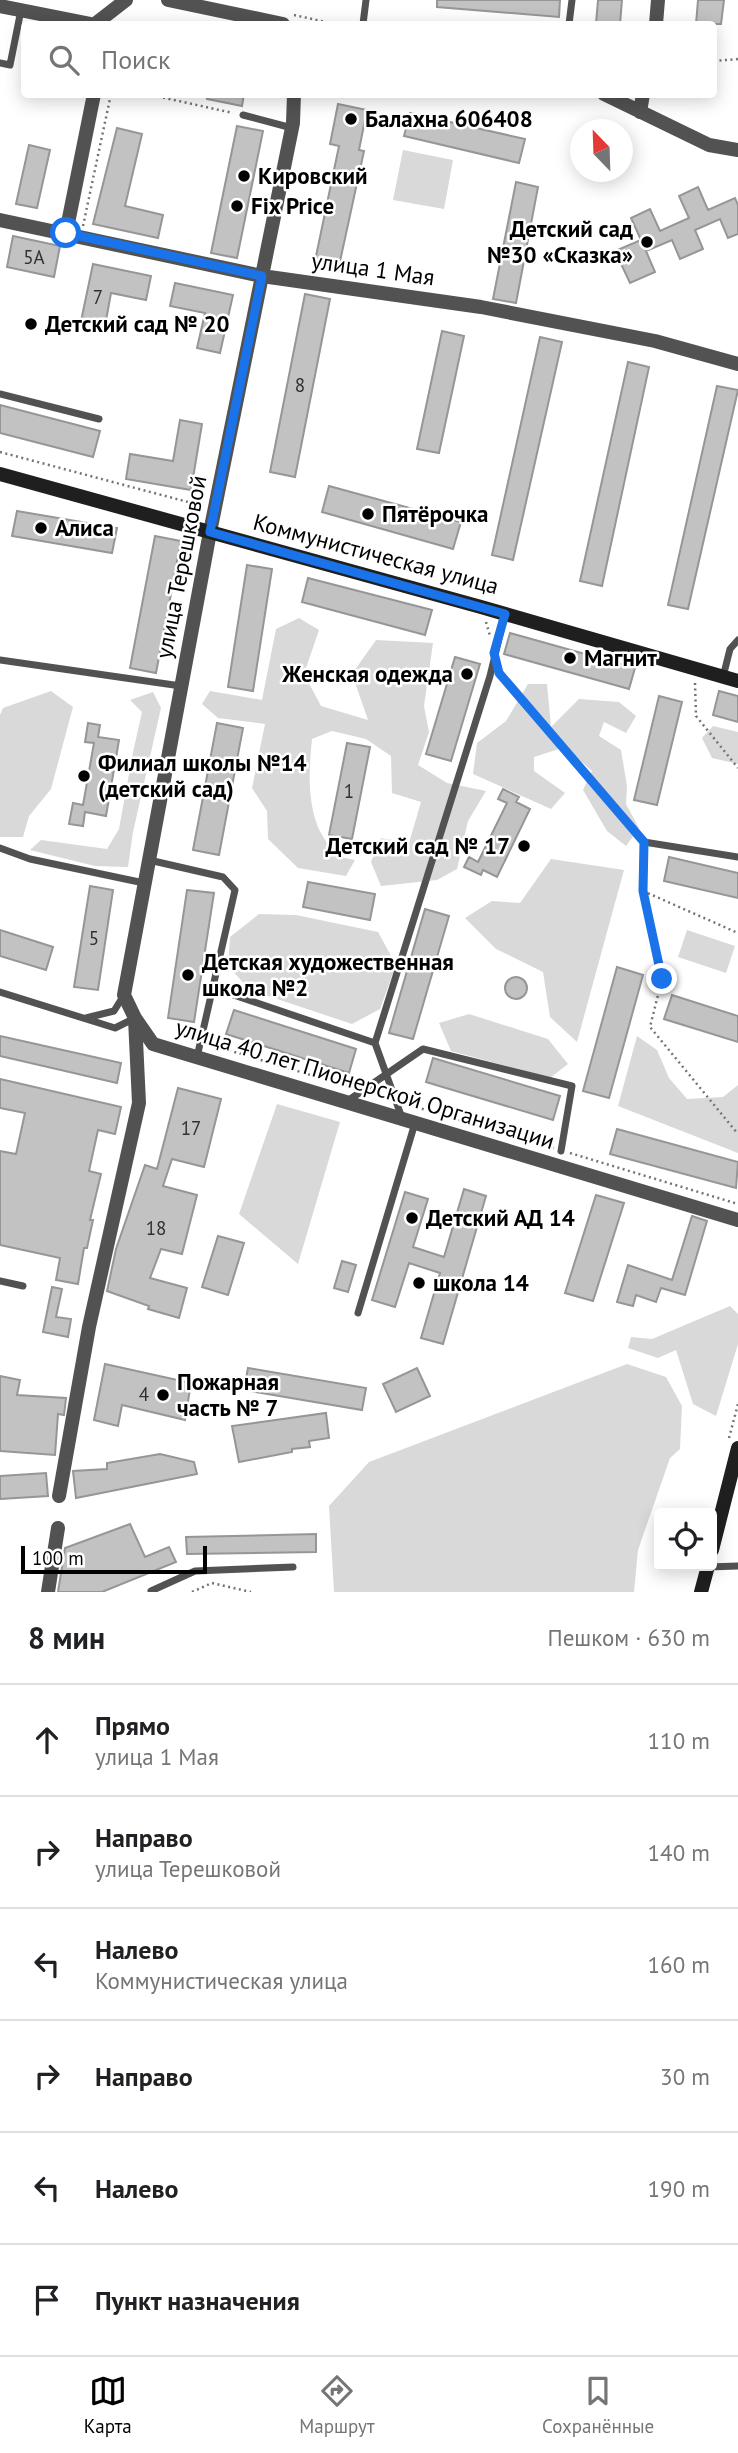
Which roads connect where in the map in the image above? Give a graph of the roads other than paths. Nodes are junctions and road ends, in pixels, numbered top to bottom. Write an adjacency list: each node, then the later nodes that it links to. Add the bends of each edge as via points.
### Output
1 (126, 0): 8 (street)
2 (168, 0): 10 (street)
3 (366, 0): 11 (lane)
4 (572, 0): 12 (lane)
5 (658, 0): 13 (street)
6 (0, 6): 7 (street)
7 (21, 10): 9 (street); 14 (lane, via 10,65)
8 (110, 12)
9 (78, 21)
10 (269, 21)
11 (363, 21)
12 (569, 21)
13 (656, 21)
14 (0, 63)
15 (93, 98): 25 (street)
16 (294, 98): 22 (street, улица Терешковой)
17 (303, 98): 22 (street, улица Терешковой)
18 (612, 98): 20 (street)
19 (642, 98): 20 (street)
20 (640, 112): 23 (street, via 709,145)
21 (243, 115): 22 (lane)
22 (292, 126): 26 (street, улица Терешковой)
23 (738, 150)
24 (0, 220): 25 (street, улица 1 Мая)
25 (66, 233): 26 (street, улица 1 Мая)
26 (262, 276): 27 (street, улица 1 Мая, via 481,307 655,341); 31 (street, улица Терешковой)
27 (738, 364)
28 (0, 394): 29 (lane)
29 (99, 418)
30 (0, 474): 31 (street, Коммунистическая улица)
31 (210, 532): 32 (street, Коммунистическая улица); 37 (street, улица Терешковой)
32 (505, 614): 35 (street, Коммунистическая улица); 48 (lane, via 490,676)
33 (738, 640): 35 (lane, via 730,649)
34 (0, 660): 37 (lane)
35 (723, 677): 36 (street, Коммунистическая улица)
36 (738, 681)
37 (181, 686): 41 (street, улица Терешковой)
38 (644, 842): 40 (lane)
39 (0, 848): 42 (lane, via 30,859)
40 (738, 857)
41 (149, 860): 42 (street, улица Терешковой); 43 (lane, via 223,877 235,890)
42 (145, 883): 45 (street, улица Терешковой)
43 (213, 988): 48 (lane); 49 (lane)
44 (0, 992): 46 (lane)
45 (124, 995): 46 (lane, via 114,1011); 47 (street)
46 (84, 1018): 47 (lane, via 115,1028)
47 (135, 1018): 49 (street, улица 40 лет Пионерской Организации, via 153,1044); 59 (street, via 139,1103 89,1327)
48 (375, 1043): 50 (lane)
49 (197, 1057): 51 (street, улица 40 лет Пионерской Организации)
50 (386, 1074): 51 (lane); 52 (lane); 53 (lane, via 424,1049 572,1086)
51 (346, 1102): 52 (street, улица 40 лет Пионерской Организации)
52 (408, 1121): 54 (street, улица 40 лет Пионерской Организации); 57 (lane)
53 (561, 1151)
54 (738, 1220)
55 (0, 1281): 56 (lane)
56 (23, 1286)
57 (358, 1313)
58 (738, 1448): 61 (street)
59 (59, 1496)
60 (58, 1528): 66 (street)
61 (717, 1530)
62 (717, 1566): 63 (lane)
63 (738, 1566)
64 (293, 1567): 67 (lane, via 195,1571)
65 (707, 1571): 68 (street)
66 (48, 1592)
67 (151, 1592)
68 (701, 1592)

